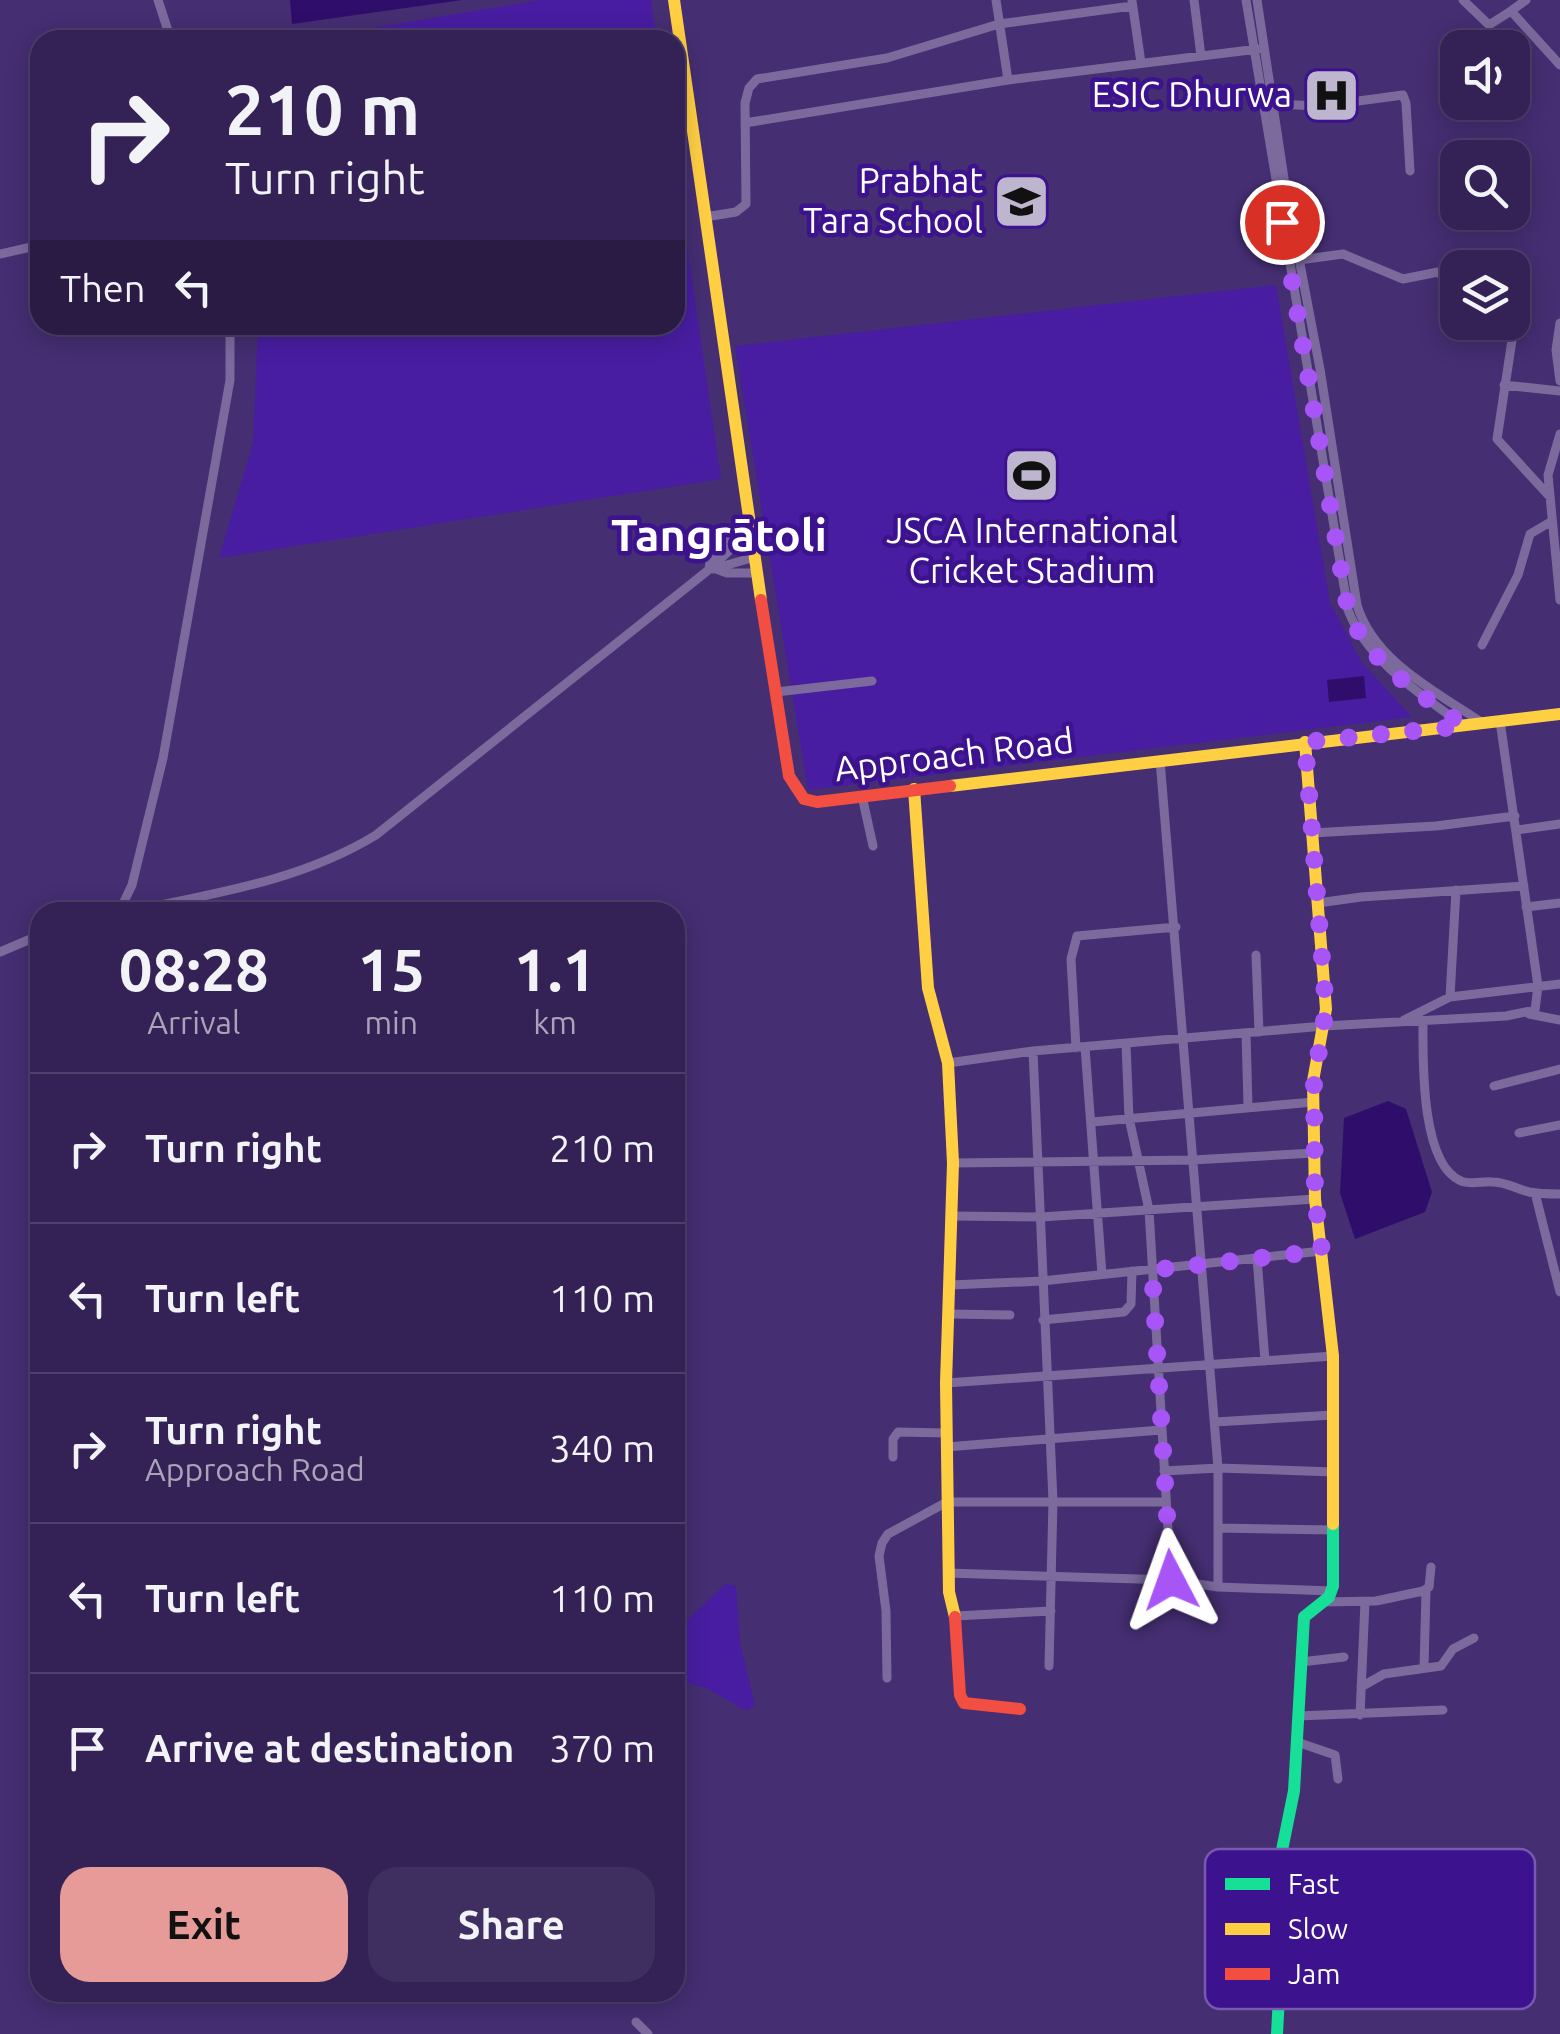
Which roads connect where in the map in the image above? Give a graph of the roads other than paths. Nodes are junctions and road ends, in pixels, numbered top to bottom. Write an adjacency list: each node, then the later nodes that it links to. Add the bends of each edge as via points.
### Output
1 (158, 0): 14 (street)
2 (674, 0): 15 (street, Approach Road)
3 (996, 0): 13 (street)
4 (1058, 0): 12 (street)
5 (1194, 0): 17 (street)
6 (1246, 0): 16 (street)
7 (1257, 0): 16 (street)
8 (1463, 0): 11 (street, via 1489,26)
9 (1526, 0): 11 (street)
10 (1132, 3): 12 (street); 18 (street)
11 (1511, 11): 19 (street)
12 (1060, 15): 13 (street)
13 (1000, 24): 21 (street); 23 (street, via 886,58 758,80 746,94)
14 (168, 30)
15 (678, 30)
16 (1259, 49): 17 (street); 22 (street); 51 (street, via 1348,610 1385,663)
17 (1201, 56): 18 (street)
18 (1141, 63): 21 (street)
19 (1560, 65)
20 (685, 77): 25 (street, Approach Road)
21 (1008, 80): 23 (street)
22 (1273, 104): 24 (street, via 1326,106 1403,96); 28 (street)
23 (745, 123): 25 (street, via 746,204)
24 (1410, 171)
25 (705, 218): 40 (street, Approach Road)
26 (30, 247): 27 (street)
27 (0, 254)
28 (1299, 260): 29 (street, via 1343,254 1403,280); 50 (street, via 1360,615 1397,663)
29 (1440, 274)
30 (1560, 323): 33 (street)
31 (230, 335): 63 (street, via 230,380 163,758)
32 (1512, 340): 35 (street)
33 (1559, 372): 34 (street)
34 (1560, 381)
35 (1504, 385): 36 (street); 38 (street, via 1498,442)
36 (1560, 391)
37 (1560, 434): 38 (street, via 1548,468)
38 (1553, 499): 39 (street)
39 (1552, 521): 44 (street); 45 (street, via 1530,534 1518,575)
40 (750, 527): 41 (street, Approach Road); 42 (street, via 711,556)
41 (755, 557): 42 (street); 43 (street, Approach Road)
42 (710, 570): 43 (street); 64 (street, via 376,835 296,872)
43 (757, 573): 47 (street, Approach Road)
44 (1560, 600)
45 (1482, 646)
46 (872, 681): 47 (street)
47 (776, 692): 55 (street, Approach Road, via 796,790 817,802)
48 (1560, 714): 49 (street, Approach Road)
49 (1500, 721): 50 (street, Approach Road); 56 (street)
50 (1483, 724): 51 (street, Approach Road)
51 (1464, 726): 52 (street, Approach Road)
52 (1305, 742): 53 (street, Approach Road); 59 (street)
53 (1160, 760): 54 (street, Approach Road); 68 (street)
54 (914, 789): 55 (street, Approach Road); 86 (street, via 928,988)
55 (862, 796): 60 (street)
56 (1515, 816): 58 (street); 59 (street)
57 (1560, 824): 58 (street)
58 (1518, 830): 61 (street)
59 (1312, 833): 66 (street)
60 (872, 846)
61 (1524, 886): 62 (street); 67 (street)
62 (1456, 890): 66 (street); 74 (street)
63 (123, 902)
64 (168, 902)
65 (1560, 903): 67 (street)
66 (1318, 904): 79 (street)
67 (1526, 906): 73 (street)
68 (1176, 927): 82 (street); 84 (street, via 1077,936 1071,958)
69 (30, 939): 70 (street)
70 (0, 952)
71 (1256, 955): 80 (street)
72 (1560, 984): 73 (street)
73 (1538, 986): 74 (street); 75 (street, via 1538,1004)
74 (1450, 996): 78 (street)
75 (1529, 1014): 76 (street); 77 (street)
76 (1423, 1020): 78 (street); 102 (street, via 1428,1122 1449,1170 1466,1182 1509,1183)
77 (1560, 1020)
78 (1400, 1022): 79 (street)
79 (1324, 1026): 80 (street); 89 (street)
80 (1259, 1032): 81 (street)
81 (1246, 1034): 82 (street); 90 (street)
82 (1183, 1040): 83 (street); 91 (street)
83 (1126, 1044): 84 (street); 92 (street)
84 (1081, 1047): 85 (street); 93 (street)
85 (1033, 1051): 86 (street); 100 (street)
86 (948, 1063): 99 (street)
87 (1560, 1069): 88 (street)
88 (1494, 1086)
89 (1314, 1102): 90 (street); 96 (street)
90 (1248, 1106): 91 (street)
91 (1190, 1112): 92 (street); 97 (street)
92 (1129, 1118): 93 (street); 98 (street)
93 (1092, 1122): 101 (street)
94 (1560, 1126): 95 (street)
95 (1519, 1133)
96 (1314, 1153): 97 (street); 104 (street)
97 (1193, 1160): 98 (street); 105 (street)
98 (1137, 1161): 101 (street); 106 (street)
99 (953, 1162): 100 (street); 108 (street)
100 (1039, 1162): 101 (street); 109 (street)
101 (1096, 1162): 107 (street)
102 (1535, 1193): 103 (street); 118 (street)
103 (1560, 1194)
104 (1315, 1199): 105 (street); 110 (street)
105 (1198, 1205): 106 (street); 112 (street)
106 (1148, 1210): 107 (street); 113 (street)
107 (1099, 1213): 109 (street); 115 (street)
108 (952, 1216): 109 (street); 117 (street)
109 (1041, 1217): 116 (street)
110 (1322, 1251): 111 (street); 122 (street)
111 (1257, 1258): 112 (street); 123 (street)
112 (1204, 1264): 113 (street); 124 (street)
113 (1152, 1270): 114 (street); 125 (street)
114 (1132, 1272): 115 (street); 121 (street, via 1124,1312)
115 (1102, 1274): 116 (street)
116 (1042, 1280): 117 (street); 121 (street)
117 (951, 1285): 119 (street)
118 (1560, 1292)
119 (950, 1314): 120 (street); 127 (street)
120 (1010, 1314)
121 (1043, 1320): 126 (street)
122 (1333, 1356): 123 (street); 128 (street)
123 (1265, 1361): 124 (street)
124 (1211, 1365): 125 (street); 129 (street)
125 (1157, 1369): 126 (street); 130 (street)
126 (1047, 1375): 127 (street); 131 (street)
127 (946, 1383): 132 (street)
128 (1334, 1415): 129 (street); 136 (street)
129 (1215, 1422): 134 (street)
130 (1161, 1430): 131 (street); 135 (street)
131 (1052, 1439): 132 (street); 137 (street)
132 (946, 1440): 133 (street, via 898,1432); 138 (street)
133 (894, 1457)
134 (1218, 1468): 135 (street); 136 (street); 140 (street)
135 (1164, 1471): 139 (street)
136 (1334, 1472): 141 (street)
137 (1054, 1501): 138 (street); 139 (street); 144 (street)
138 (947, 1502): 143 (street); 157 (street, via 882,1543)
139 (1166, 1502): 145 (street)
140 (1219, 1528): 141 (street); 146 (street)
141 (1333, 1530): 148 (street)
142 (1431, 1567): 147 (street)
143 (948, 1574): 144 (street); 151 (street)
144 (1052, 1575): 145 (street); 150 (street)
145 (1171, 1580): 146 (street)
146 (1218, 1587): 148 (street)
147 (1426, 1590): 149 (street); 156 (street)
148 (1328, 1596): 149 (street); 154 (street, via 1304,1617)
149 (1365, 1602): 158 (street)
150 (1051, 1611): 151 (street); 155 (street)
151 (955, 1616): 159 (street, via 964,1704)
152 (1474, 1638): 156 (street, via 1453,1649 1446,1664)
153 (1344, 1657): 154 (street)
154 (1301, 1662): 162 (street)
155 (1048, 1666)
156 (1424, 1668): 158 (street, via 1384,1674)
157 (887, 1678)
158 (1360, 1686): 161 (street)
159 (1020, 1709)
160 (1444, 1710): 161 (street)
161 (1360, 1715): 162 (street)
162 (1298, 1716): 163 (street)
163 (1297, 1742): 164 (street, via 1335,1755); 165 (street)
164 (1338, 1779)
165 (1282, 1849)
166 (1278, 2009): 169 (street)
167 (636, 2022): 168 (street)
168 (648, 2034)
169 (1276, 2034)

